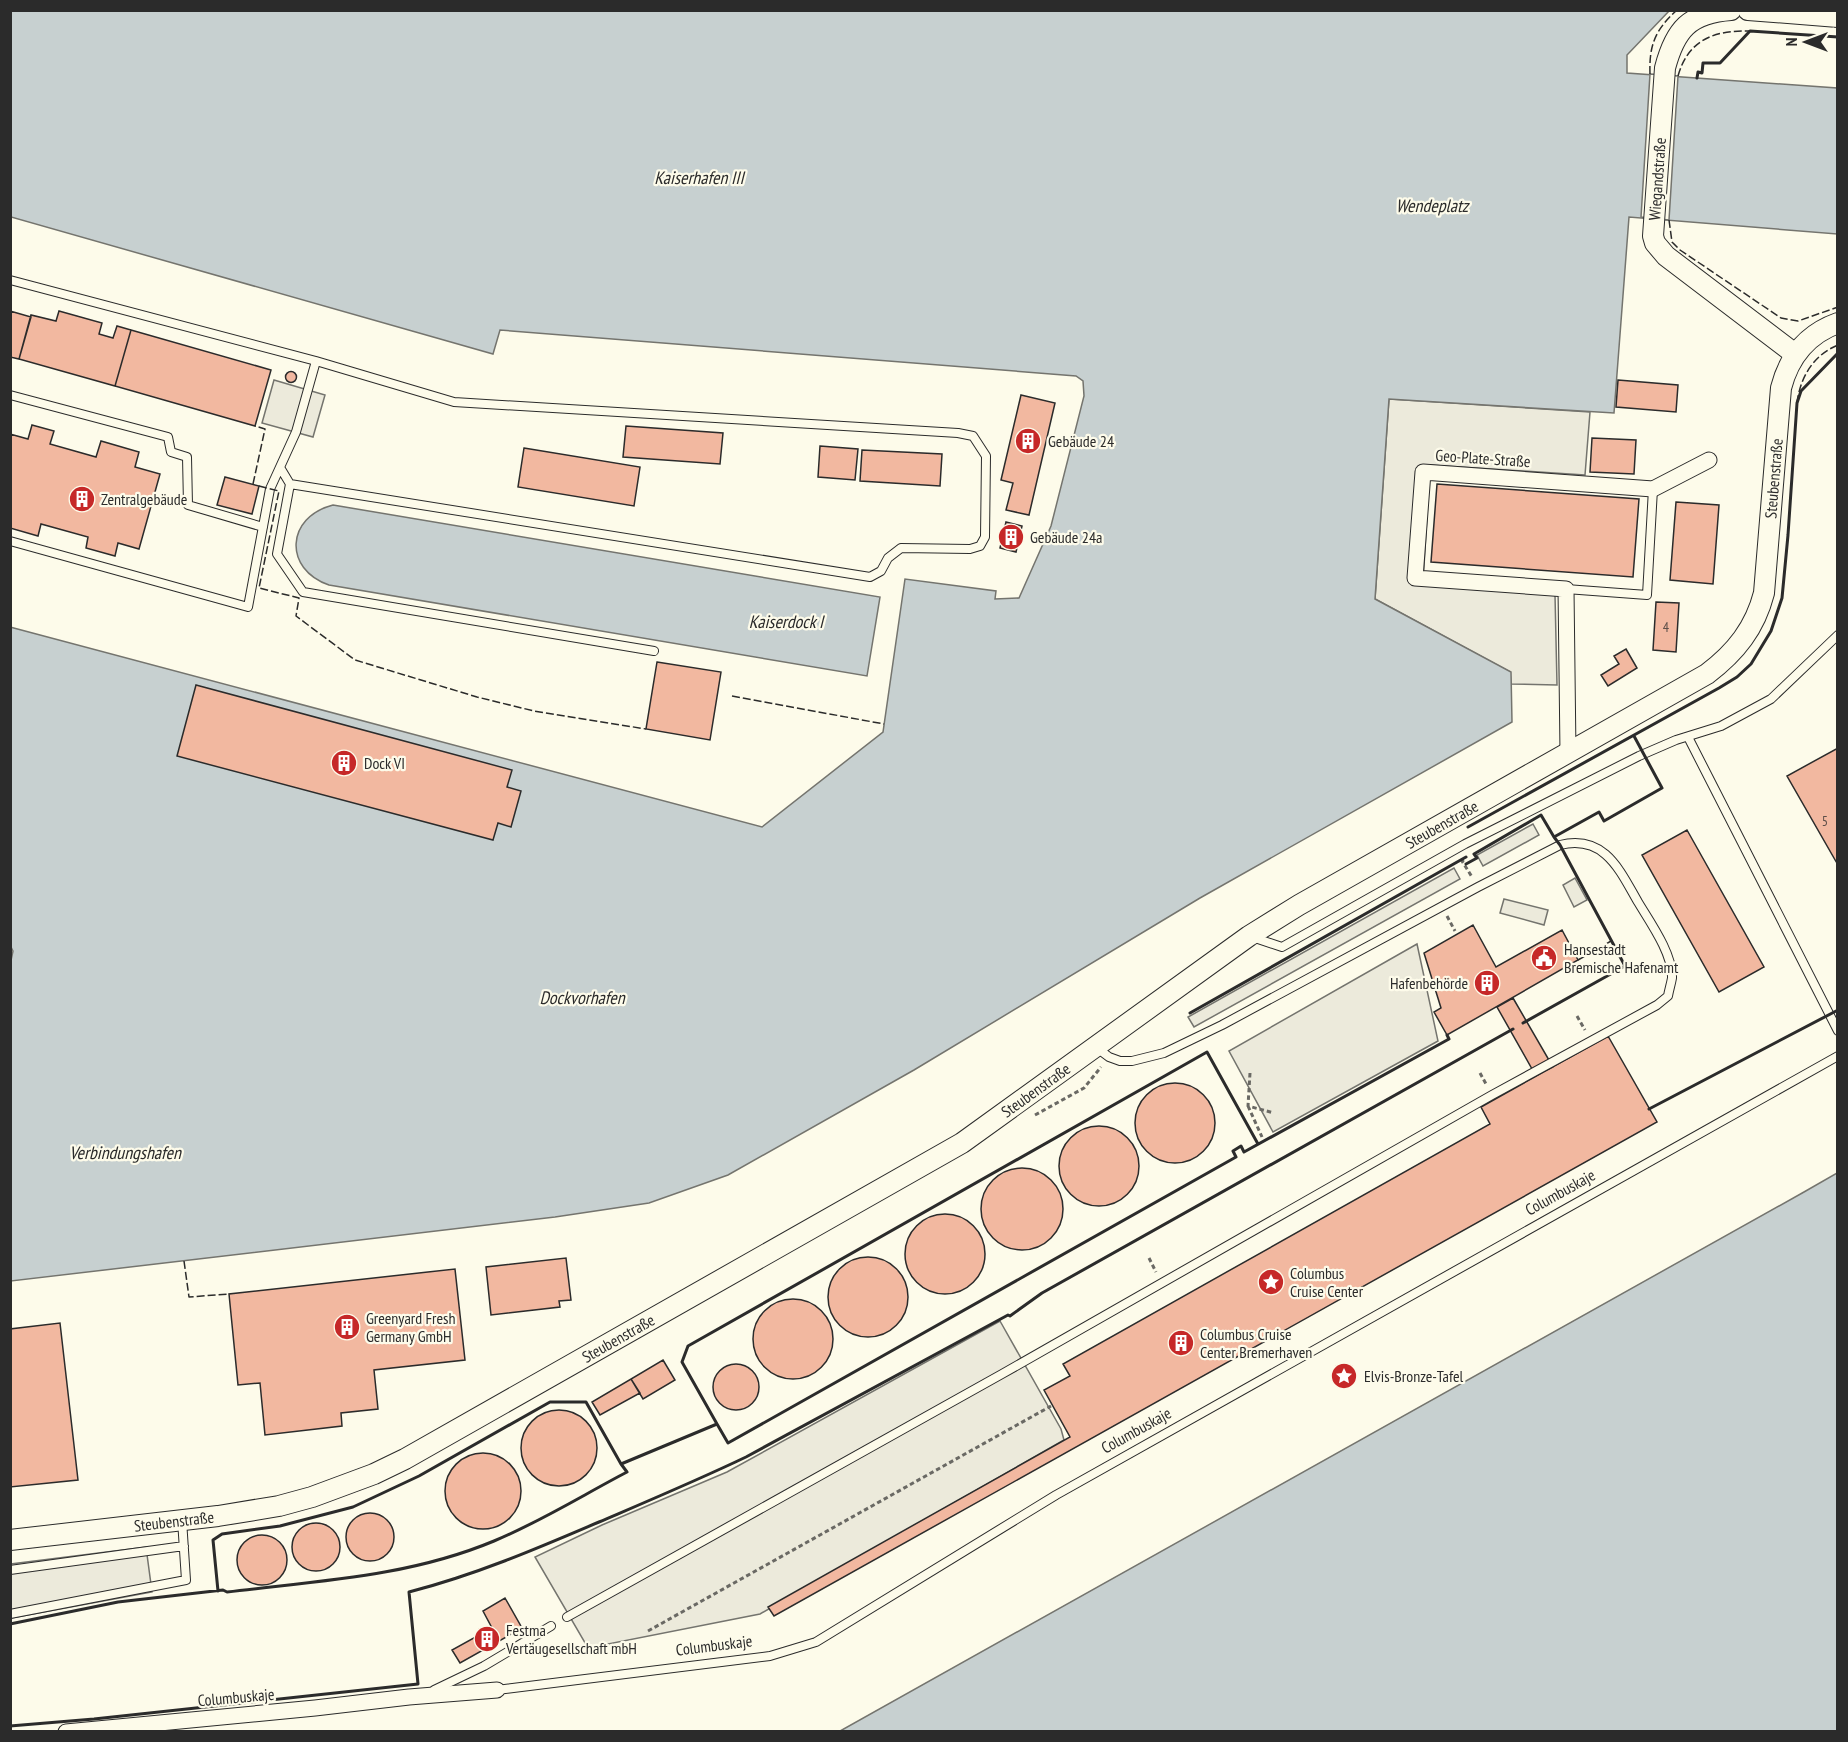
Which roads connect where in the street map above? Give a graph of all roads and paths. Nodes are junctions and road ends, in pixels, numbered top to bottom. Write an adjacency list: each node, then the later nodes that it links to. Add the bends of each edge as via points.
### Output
1 (1731, 10): 6 (street, Wiegandstraße, via 1695,19 1679,32 1670,48 1654,243)
2 (1748, 10): 3 (street)
3 (1838, 17)
4 (10, 280): 7 (lane)
5 (1838, 323): 6 (street, Steubenstraße, via 1817,332)
6 (1795, 354): 19 (street, Steubenstraße, via 1780,388 1764,593 1750,629 1738,647 1707,674)
7 (316, 361): 10 (lane); 11 (lane, via 454,402 973,436 986,456 984,537 980,546 970,549 901,548 888,558 881,571 870,577)
8 (10, 395): 13 (lane, via 168,437 171,452 187,457 188,505)
9 (1709, 460): 12 (street)
10 (281, 470): 11 (lane); 13 (lane, via 270,489)
11 (290, 484): 17 (lane, via 277,554 303,592)
12 (1653, 489): 15 (lane, Geo-Plate-Straße, via 1647,595); 15 (street, Geo-Plate-Straße, via 1423,472 1415,578)
13 (263, 527): 14 (lane, via 248,607)
14 (10, 541)
15 (1566, 589): 19 (street)
16 (1838, 635): 18 (lane, via 1771,699 1721,726)
17 (654, 651)
18 (1688, 737): 22 (lane, via 1639,756 1465,844 1282,947); 24 (lane)
19 (1568, 753): 22 (street, Steubenstraße)
20 (1446, 914): 21 (path)
21 (1455, 931)
22 (1249, 936): 26 (street, Steubenstraße)
23 (1577, 1016): 25 (path)
24 (1838, 1031)
25 (1590, 1041): 26 (lane, via 1657,1005 1668,996 1672,975 1664,945 1618,866 1608,855 1584,844 1571,843 1478,886 1164,1053 1120,1061); 33 (lane)
26 (1094, 1046): 35 (street, Steubenstraße, via 962,1143 405,1459 312,1497 279,1506)
27 (1838, 1056): 43 (lane, Columbuskaje, via 1056,1495 816,1642 770,1656)
28 (1250, 1073): 29 (path)
29 (1248, 1106): 30 (path); 31 (path)
30 (1274, 1113)
31 (1262, 1137)
32 (1149, 1258): 33 (path)
33 (1162, 1282): 40 (lane)
34 (1051, 1406): 42 (path)
35 (182, 1520): 36 (street, Steubenstraße); 37 (lane)
36 (10, 1540)
37 (184, 1546): 38 (lane); 39 (lane, via 186,1580)
38 (10, 1570)
39 (10, 1614)
40 (567, 1617)
41 (551, 1626): 44 (lane, Columbuskaje, via 484,1666 433,1691)
42 (648, 1631)
43 (497, 1690): 44 (street, Columbuskaje)
44 (409, 1697): 45 (street, Columbuskaje)
45 (66, 1731)

